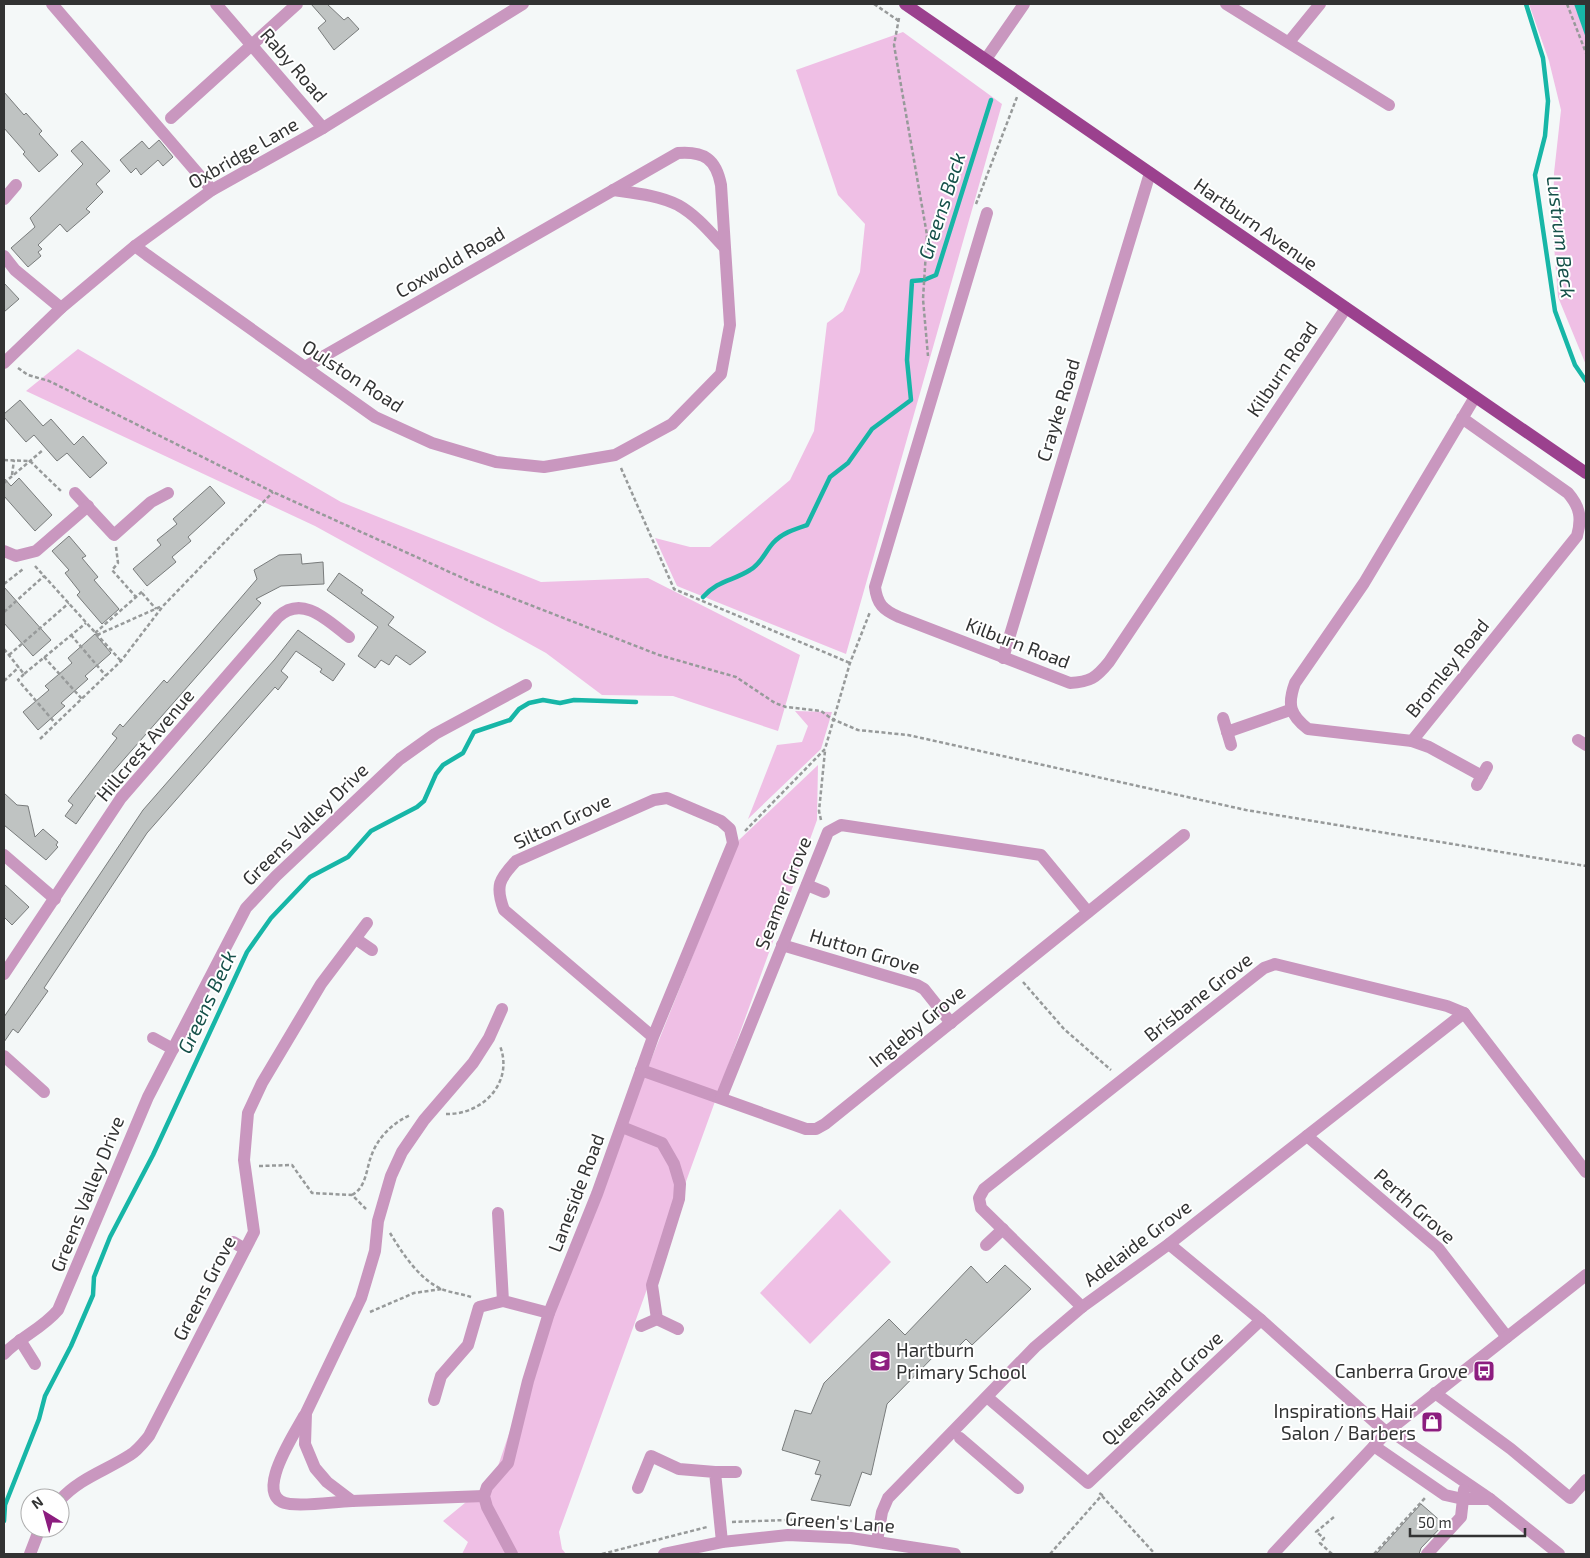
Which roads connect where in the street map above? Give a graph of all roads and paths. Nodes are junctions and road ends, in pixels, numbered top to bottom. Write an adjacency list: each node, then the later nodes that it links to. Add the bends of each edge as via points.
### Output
1 (52, 4): 21 (street)
2 (216, 4): 12 (street, Raby Road)
3 (297, 4): 12 (street)
4 (519, 4): 18 (street, Oxbridge Lane)
5 (874, 4): 32 (path, via 899,21 894,45 927,235 923,299)
6 (906, 4): 14 (main road, Hartburn Avenue)
7 (1024, 4): 14 (street)
8 (1226, 4): 11 (street)
9 (1320, 4): 11 (street)
10 (1567, 4): 13 (path)
11 (1289, 42): 16 (street)
12 (252, 45): 17 (street); 18 (street, Raby Road)
13 (1586, 53)
14 (986, 59): 15 (main road, Hartburn Avenue)
15 (1022, 84): 19 (main road, Hartburn Avenue); 25 (path, via 976,206)
16 (1388, 105)
17 (171, 118)
18 (323, 128): 21 (street, Oxbridge Lane)
19 (1150, 173): 30 (main road, Hartburn Avenue); 67 (street, Crayke Road)
20 (16, 185): 23 (street)
21 (212, 190): 26 (street, Oxbridge Lane)
22 (613, 190): 27 (street, via 676,204); 27 (street, Coxwold Road, via 678,153 692,152 706,157 718,169 722,185); 33 (street, Coxwold Road)
23 (4, 199)
24 (986, 213): 25 (street)
25 (976, 226): 55 (street, via 874,586)
26 (135, 246): 29 (street, Oxbridge Lane); 33 (street, Oulston Road)
27 (724, 246): 38 (street, Oulston Road, via 730,325 721,374 672,424)
28 (4, 256): 29 (street, via 15,270)
29 (61, 308): 31 (street, Oxbridge Lane)
30 (1346, 308): 35 (main road, Hartburn Avenue); 67 (street, Kilburn Road, via 1100,674 1087,682 1070,684)
31 (4, 363)
32 (929, 365)
33 (305, 368): 38 (street, Oulston Road, via 375,417 432,443 496,462 544,467)
34 (28, 375): 45 (path, via 49,380)
35 (1475, 397): 36 (street); 42 (main road, Hartburn Avenue)
36 (1462, 418): 76 (street, via 1364,583 1295,683); 82 (street, Bromley Road, via 1568,493 1576,502 1581,523 1577,536)
37 (43, 450): 41 (path)
38 (615, 455): 69 (path, via 674,589)
39 (4, 460): 40 (path)
40 (14, 460): 41 (path); 43 (path)
41 (30, 461): 43 (path); 46 (path)
42 (1586, 473)
43 (12, 476): 44 (path)
44 (4, 483)
45 (273, 492): 57 (path); 78 (path, via 476,584 659,655 736,677 775,703 821,711)
46 (69, 493): 48 (street)
47 (168, 493): 49 (street, via 151,502)
48 (88, 506): 49 (street); 51 (street)
49 (114, 535): 54 (path, via 118,563 112,570)
50 (4, 552): 51 (street)
51 (30, 558): 52 (path); 53 (path)
52 (44, 576): 56 (path); 59 (path)
53 (4, 584)
54 (136, 597): 58 (path, via 143,591); 61 (path)
55 (876, 597): 67 (street, Kilburn Road, via 887,612); 69 (path)
56 (68, 603): 60 (path); 65 (path)
57 (163, 606): 58 (path); 68 (path)
58 (156, 609): 61 (path)
59 (4, 612)
60 (86, 623): 61 (path); 62 (path)
61 (96, 634): 68 (path)
62 (71, 635): 66 (path); 72 (path)
63 (350, 637): 93 (street, Hillcrest Avenue, via 310,609 298,607 283,612 125,794)
64 (4, 649): 65 (path)
65 (8, 655): 70 (path)
66 (44, 657): 71 (path); 75 (path)
67 (1003, 658)
68 (121, 661): 72 (path)
69 (850, 663): 78 (path)
70 (19, 667): 71 (path); 73 (path)
71 (24, 674): 79 (path, via 18,680)
72 (106, 676): 75 (path)
73 (4, 681)
74 (526, 685): 107 (street, Greens Valley Drive, via 435,734 400,759 276,876 246,908)
75 (82, 699): 79 (path)
76 (1290, 710): 80 (street); 82 (street, Bromley Road, via 1308,729)
77 (1223, 718): 80 (street)
78 (832, 719): 84 (path); 90 (path, via 858,730 908,735 1246,810)
79 (56, 724): 81 (path)
80 (1227, 732): 83 (street)
81 (40, 740)
82 (1412, 741): 85 (street)
83 (1231, 745)
84 (825, 749): 86 (path, via 819,811); 88 (path)
85 (1482, 776)
86 (828, 832): 91 (street, Seamer Grove); 94 (street, Seamer Grove, via 840,825 1041,855)
87 (1184, 835): 94 (street, Ingleby Grove)
88 (733, 842): 104 (street, Laneside Road); 104 (street, Silton Grove, via 730,828 722,821 666,798 654,800 516,861 501,877 498,895 504,910)
89 (4, 855): 93 (street)
90 (1586, 866)
91 (806, 885): 92 (street); 97 (street, Seamer Grove)
92 (824, 892)
93 (54, 899): 100 (street, Hillcrest Avenue)
94 (1088, 912): 99 (street, Ingleby Grove)
95 (367, 923): 96 (street, Greens Grove)
96 (356, 939): 98 (street); 126 (street, Greens Grove, via 321,984 262,1083 248,1113 244,1160 254,1232)
97 (782, 945): 103 (street, Hutton Grove, via 917,985); 112 (street, Seamer Grove)
98 (372, 950)
99 (1015, 971): 103 (street, Ingleby Grove); 110 (path, via 1064,1029)
100 (4, 974)
101 (502, 1009): 121 (street, via 473,1063 424,1120 402,1152 391,1176)
102 (1464, 1013): 110 (street, Brisbane Grove, via 1275,964 1264,968); 116 (street, Adelaide Grove); 117 (street)
103 (951, 1022): 112 (street, Ingleby Grove, via 816,1129 806,1129)
104 (653, 1037): 109 (street, Laneside Road)
105 (153, 1038): 107 (street)
106 (497, 1039): 114 (path, via 503,1064 503,1076 498,1087 489,1098 466,1112)
107 (173, 1049): 138 (street, Greens Valley Drive, via 148,1097 62,1303 48,1322)
108 (4, 1056): 111 (street)
109 (641, 1070): 112 (street, Ingleby Grove); 115 (street, Laneside Road)
110 (1122, 1080): 122 (street, Brisbane Grove, via 984,1189 979,1198 981,1208)
111 (44, 1092)
112 (721, 1098)
113 (414, 1113): 119 (path, via 393,1125 378,1140 362,1187)
114 (439, 1114)
115 (622, 1127): 132 (street, Laneside Road); 133 (street, via 662,1143 674,1164 680,1184 679,1200 652,1285)
116 (1307, 1136): 124 (street, Adelaide Grove); 137 (street, Perth Grove, via 1438,1248)
117 (1586, 1172)
118 (259, 1173): 119 (path, via 258,1166 292,1165 312,1192)
119 (352, 1196): 121 (path)
120 (498, 1213): 129 (street)
121 (378, 1221): 128 (path, via 386,1226 406,1258); 131 (street, via 375,1252)
122 (1003, 1229): 125 (street); 130 (street, Brisbane Grove)
123 (233, 1242): 126 (street)
124 (1169, 1244): 130 (street, Adelaide Grove); 134 (street)
125 (986, 1245)
126 (245, 1249): 158 (street, Greens Grove, via 149,1436 132,1455 93,1473)
127 (1586, 1275): 137 (street)
128 (442, 1289): 129 (path); 131 (path, via 390,1302 362,1316)
129 (497, 1302): 132 (street); 143 (street, via 479,1308 468,1345 440,1376)
130 (1082, 1307): 142 (street, Adelaide Grove, via 1035,1347)
131 (354, 1313): 144 (street)
132 (549, 1313): 160 (street, Laneside Road, via 508,1463 487,1487)
133 (657, 1319): 135 (street); 136 (street)
134 (1261, 1320): 145 (street); 154 (street, Queensland Grove)
135 (640, 1326)
136 (678, 1329)
137 (1507, 1336): 141 (street)
138 (20, 1340): 139 (street, Greens Valley Drive); 140 (street)
139 (4, 1354)
140 (35, 1364)
141 (1435, 1393): 145 (street); 152 (street, via 1511,1448 1570,1498)
142 (986, 1397): 154 (street); 166 (street, Adelaide Grove, via 888,1498)
143 (434, 1400)
144 (306, 1413): 163 (street, via 306,1444 315,1468); 163 (street, via 274,1473 272,1487 288,1504)
145 (1388, 1432): 147 (street); 148 (street)
146 (960, 1438): 157 (street)
147 (1374, 1446): 151 (street); 174 (street)
148 (1426, 1456): 151 (street); 153 (street)
149 (715, 1472): 150 (street); 156 (street, via 679,1469 651,1456); 167 (street)
150 (736, 1472)
151 (1413, 1472): 155 (street)
152 (1586, 1480)
153 (1465, 1483): 161 (street); 162 (street)
154 (1088, 1484): 159 (path)
155 (1434, 1487): 161 (street); 176 (path)
156 (638, 1488)
157 (1018, 1488)
158 (70, 1491)
159 (1102, 1495): 172 (path); 173 (path)
160 (484, 1496): 163 (street); 169 (street)
161 (1462, 1499): 162 (street); 177 (street, via 1461,1517)
162 (1490, 1499): 178 (street)
163 (352, 1501)
164 (1334, 1517): 175 (path, via 1316,1532 1324,1538 1320,1543)
165 (36, 1538): 168 (street)
166 (877, 1541): 167 (street, Green's Lane, via 788,1535); 171 (street, Green's Lane)
167 (722, 1542): 170 (street, Green's Lane)
168 (30, 1554)
169 (512, 1554)
170 (664, 1554)
171 (955, 1554)
172 (1050, 1554)
173 (1155, 1554)
174 (1273, 1554)
175 (1332, 1554)
176 (1374, 1554)
177 (1428, 1554)
178 (1559, 1554)

